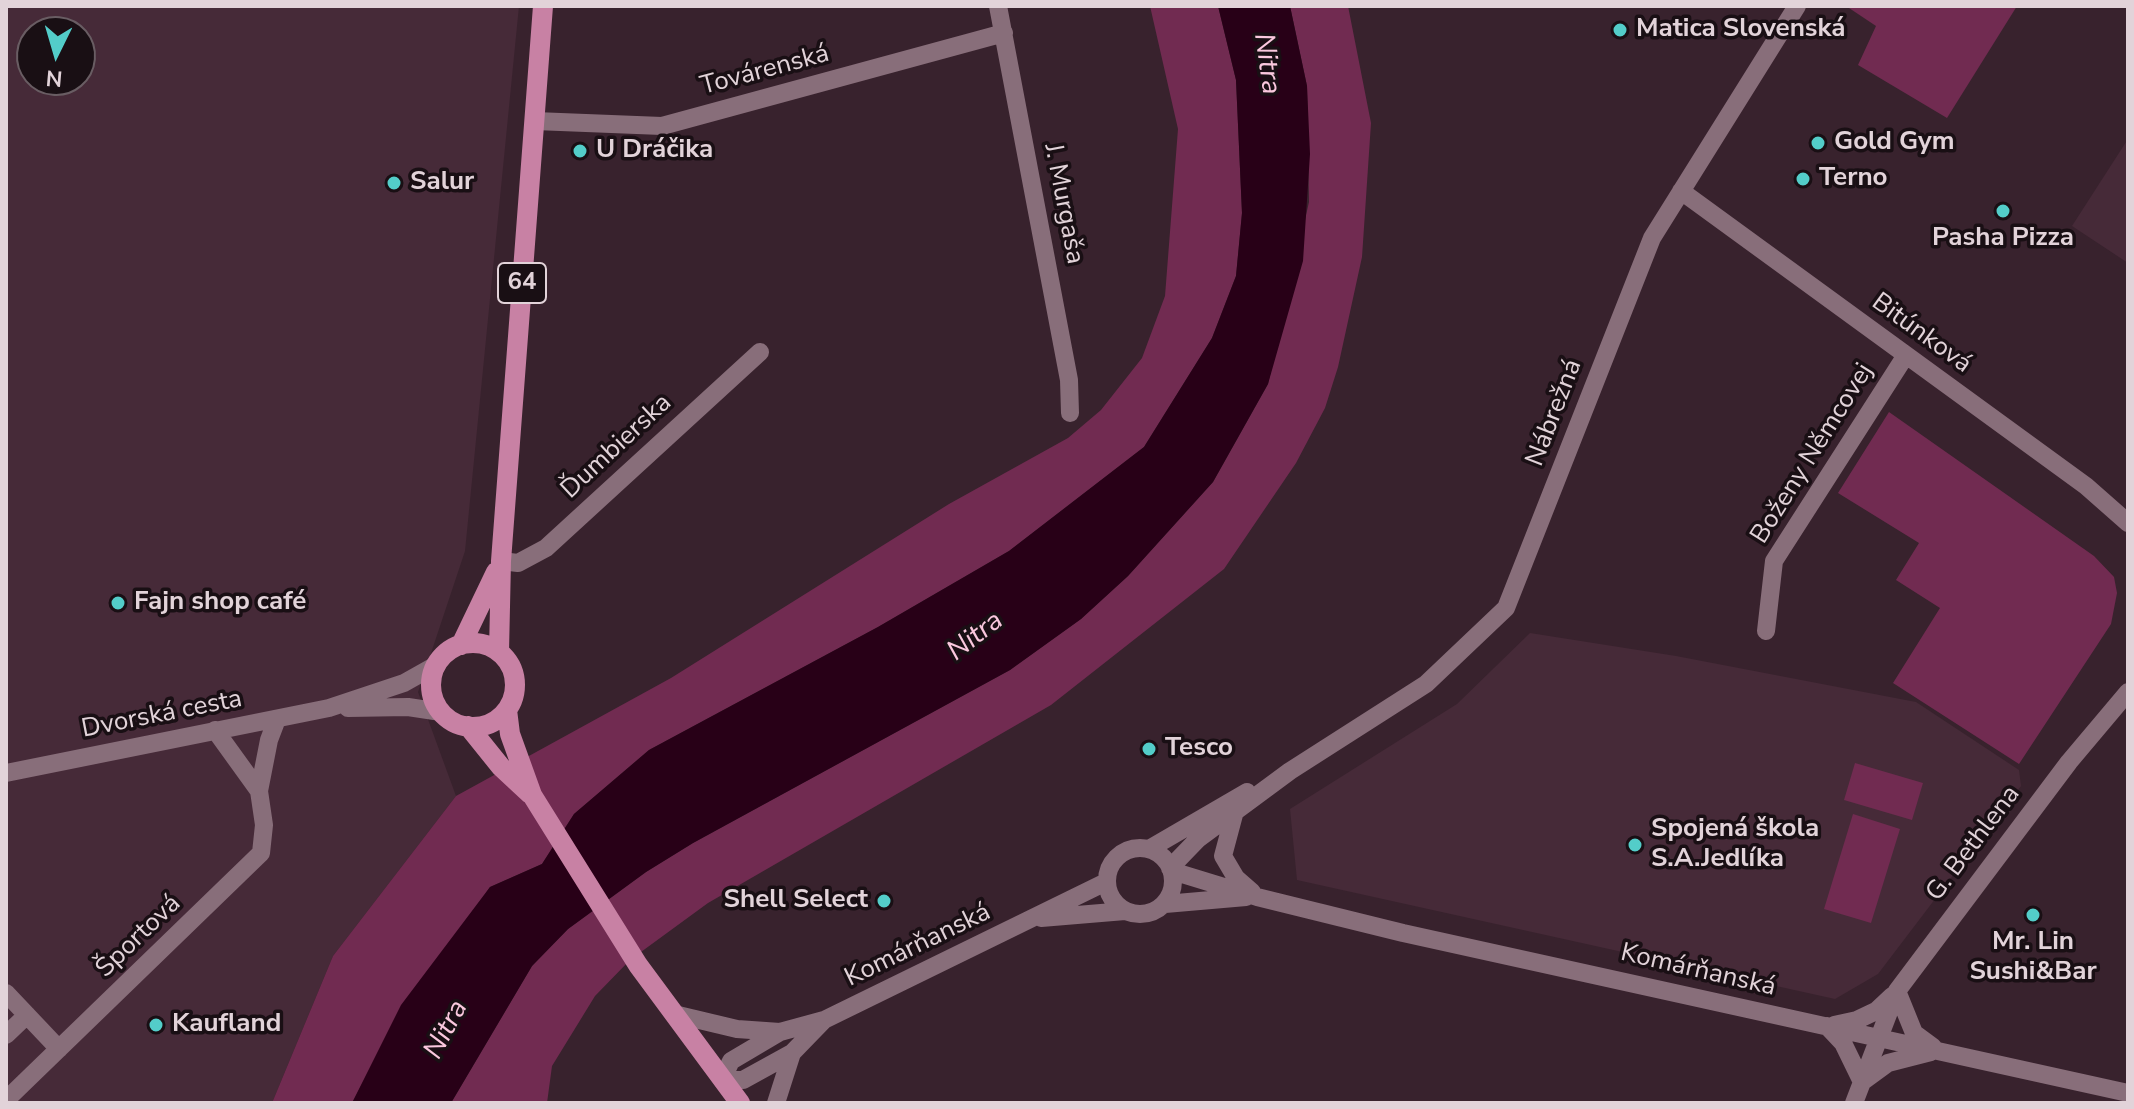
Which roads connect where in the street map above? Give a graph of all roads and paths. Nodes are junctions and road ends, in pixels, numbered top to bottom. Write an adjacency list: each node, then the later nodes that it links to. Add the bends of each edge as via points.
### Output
1 (543, 6): 5 (main road, 64)
2 (998, 6): 4 (street, J. Murgaša)
3 (1797, 6): 6 (street, Nábrežná)
4 (1004, 33): 5 (street, Továrenská, via 662,126); 9 (street, J. Murgaša, via 1069,380)
5 (535, 121): 11 (main road, 64)
6 (1681, 191): 8 (street, Bitúnková); 23 (street, Nábrežná, via 1652,238 1506,608 1426,684)
7 (760, 352): 11 (street, Ďumbierska, via 546,548 518,563)
8 (1906, 355): 10 (street, Bitúnková, via 2086,486); 12 (street, Boženy Němcovej, via 1774,561)
9 (1070, 413)
10 (2128, 523)
11 (501, 561): 13 (main road, 64); 14 (main road, 64)
12 (1766, 631)
13 (461, 645): 14 (main road, via 484,645); 15 (main road, 64)
14 (499, 652): 18 (main road, 64, via 514,679)
15 (436, 665): 17 (street, Dvorská cesta, via 404,683); 19 (main road, via 431,689)
16 (2128, 692): 35 (street, G. Bethlena)
17 (329, 708): 19 (street, Dvorská cesta); 20 (street, Dvorská cesta)
18 (507, 710): 21 (main road, via 490,723); 26 (main road, 64)
19 (441, 712): 21 (main road, 64)
20 (277, 719): 22 (street, Dvorská cesta); 25 (street, Športová)
21 (468, 726): 26 (main road, 64)
22 (215, 730): 24 (street, Dvorská cesta); 25 (street, Športová)
23 (1290, 771): 27 (street, Nábrežná); 28 (street, Nábrežná, via 1218,806)
24 (6, 773)
25 (259, 791): 44 (street, Športová, via 261,853)
26 (532, 795): 37 (main road, 64)
27 (1235, 811): 29 (street, Nábrežná, via 1198,839); 31 (street, via 1223,856 1236,878)
28 (1149, 849): 29 (street, Komárňanská); 30 (street, via 1119,855)
29 (1171, 869): 31 (street, Komárňanská); 32 (street, via 1173,888)
30 (1106, 882): 33 (street, via 1111,899); 34 (street, Komárňanská)
31 (1257, 897): 32 (street, Komárňanská); 40 (street, Komárňanská)
32 (1165, 904): 33 (street, Komárňanská, via 1150,913)
33 (1125, 911): 34 (street, Komárňanská)
34 (1034, 919): 39 (street, Komárňanská)
35 (1897, 991): 40 (street, via 1876,1011); 43 (street, G. Bethlena); 45 (street, via 1914,1033)
36 (6, 993): 38 (street)
37 (674, 1014): 41 (street, via 737,1029); 47 (main road, 64)
38 (27, 1015): 42 (street); 44 (street)
39 (824, 1020): 41 (street); 46 (street)
40 (1827, 1026): 43 (street, Komárňanská); 48 (street, via 1843,1043)
41 (780, 1032): 47 (street, via 731,1061)
42 (6, 1035)
43 (1879, 1038): 45 (street, Komárňanská); 48 (street, G. Bethlena)
44 (59, 1049): 50 (street, Športová)
45 (1939, 1051): 48 (street, via 1888,1063); 49 (street, Komárňanská)
46 (792, 1053): 47 (street, via 743,1080); 52 (street)
47 (722, 1080): 51 (main road, 64)
48 (1862, 1082): 53 (street, G. Bethlena)
49 (2117, 1095)
50 (6, 1100)
51 (740, 1103)
52 (776, 1103)
53 (1854, 1103)

